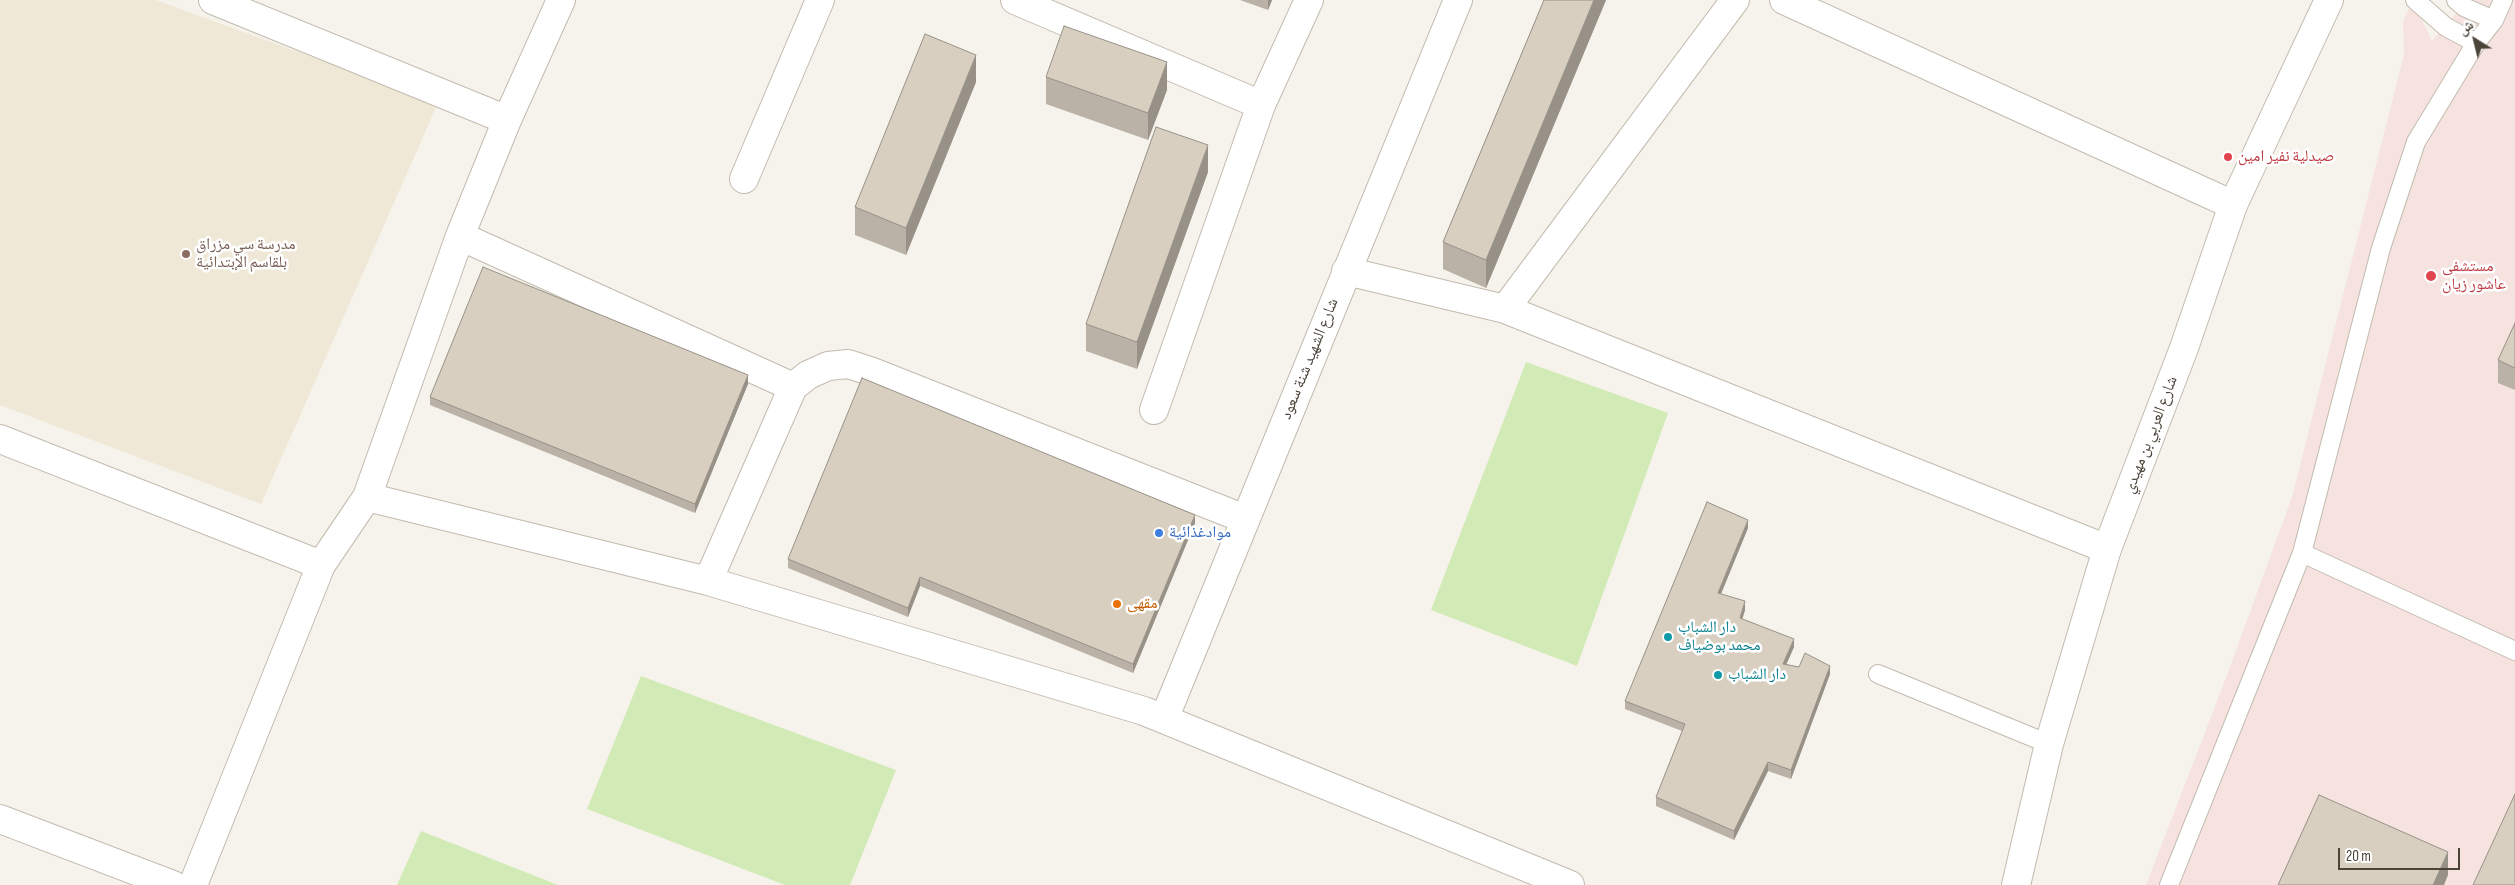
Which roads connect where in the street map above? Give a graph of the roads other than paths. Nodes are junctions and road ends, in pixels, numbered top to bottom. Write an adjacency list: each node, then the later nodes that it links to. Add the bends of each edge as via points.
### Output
1 (213, 0): 17 (street)
2 (561, 0): 17 (street)
3 (820, 0): 18 (street)
4 (1015, 0): 13 (street)
5 (1309, 0): 16 (street)
6 (1458, 0): 21 (street, شارع الشهيد شنة سعود)
7 (1735, 0): 22 (street)
8 (1784, 0): 19 (street)
9 (2329, 0): 19 (street, شارع العربي بن مهيدي)
10 (2415, 0): 15 (lane, via 2446,27)
11 (2456, 0): 14 (lane)
12 (2503, 0): 14 (lane)
13 (1060, 9): 16 (street)
14 (2494, 20): 15 (lane)
15 (2476, 43): 29 (lane, via 2416,142 2381,248)
16 (1261, 105): 24 (street)
17 (507, 120): 20 (street)
18 (744, 179)
19 (2234, 205): 28 (street, شارع العربي بن مهيدي, via 2184,348)
20 (460, 236): 23 (street); 26 (street)
21 (1346, 271): 22 (street); 27 (street, شارع الشهيد شنة سعود)
22 (1505, 309): 28 (street)
23 (793, 387): 27 (street, via 808,375 828,366 848,364); 31 (street)
24 (1154, 410)
25 (0, 439): 30 (street)
26 (367, 497): 30 (street); 31 (street)
27 (1245, 519): 34 (street, شارع الشهيد شنة سعود)
28 (2107, 549): 35 (street, شارع العربي بن مهيدي)
29 (2302, 553): 32 (lane); 41 (lane)
30 (320, 565): 38 (street)
31 (708, 582): 34 (street)
32 (2515, 650)
33 (1878, 674): 35 (lane)
34 (1164, 719): 39 (street)
35 (2049, 744): 40 (street, شارع العربي بن مهيدي)
36 (0, 819): 37 (street)
37 (173, 885)
38 (193, 885)
39 (1570, 885)
40 (2016, 885)
41 (2169, 885)

